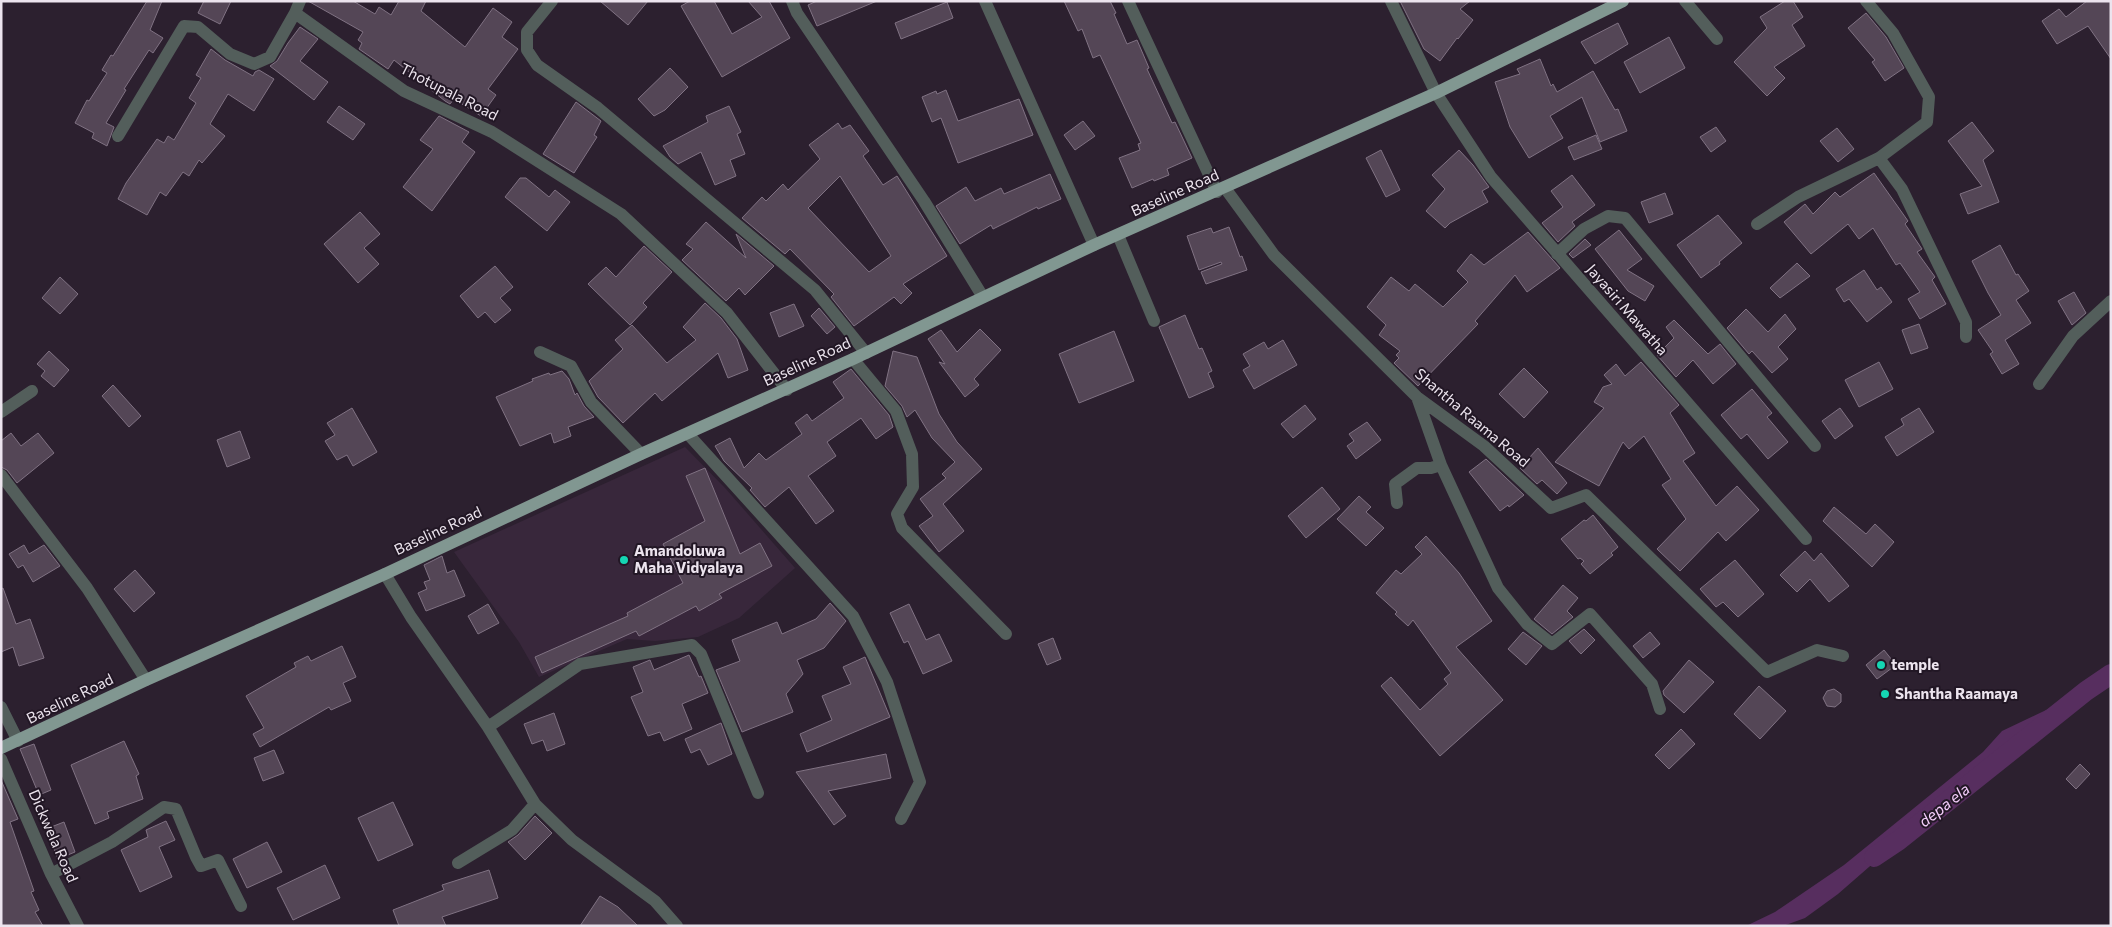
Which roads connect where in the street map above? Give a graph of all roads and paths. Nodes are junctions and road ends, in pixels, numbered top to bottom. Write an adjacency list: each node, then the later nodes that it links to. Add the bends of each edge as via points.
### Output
1 (552, 1): 24 (street, via 527,32 527,50 537,65 598,108 815,290)
2 (792, 1): 19 (street)
3 (984, 1): 17 (street)
4 (1128, 1): 14 (street, Shantha Raama Road)
5 (1390, 1): 11 (street, Jayasiri Mawatha)
6 (1624, 1): 11 (main road, Baseline Road)
7 (1685, 1): 10 (street)
8 (1866, 1): 13 (street, via 1893,33 1929,97 1927,122)
9 (298, 7): 12 (street, Thotupala Road, via 270,57 254,64 230,54 198,27 184,26); 28 (street, Thotupala Road, via 404,91 492,132 621,214 727,312)
10 (1717, 39)
11 (1436, 93): 14 (main road, Baseline Road); 18 (street, Jayasiri Mawatha, via 1491,177)
12 (118, 136)
13 (1879, 158): 15 (street, via 1798,196); 22 (street, via 1902,189 1966,322)
14 (1221, 190): 16 (main road, Baseline Road); 29 (street, Shantha Raama Road, via 1274,255)
15 (1757, 224)
16 (1118, 235): 17 (main road, Baseline Road); 21 (street)
17 (1094, 245): 19 (main road, Baseline Road)
18 (1556, 254): 32 (street, via 1584,229 1608,216 1625,218); 37 (street, Jayasiri Mawatha)
19 (983, 297): 24 (main road, Baseline Road)
20 (2111, 301): 26 (street, via 2073,336)
21 (1154, 321)
22 (1966, 337)
23 (540, 352): 33 (street, via 571,366 591,402)
24 (866, 353): 25 (main road, Baseline Road)
25 (853, 359): 28 (main road, Baseline Road); 39 (street, via 896,410 912,454 912,488 897,514 902,528)
26 (2039, 384)
27 (32, 390): 30 (street)
28 (786, 390): 31 (main road, Baseline Road)
29 (1417, 397): 34 (street); 40 (street, Shantha Raama Road, via 1484,446 1551,508 1586,495 1767,672 1817,650)
30 (1, 412)
31 (688, 434): 33 (main road, Baseline Road); 50 (street, via 854,616 887,682 920,782)
32 (1815, 446)
33 (642, 454): 38 (main road, Baseline Road)
34 (1441, 464): 36 (street, via 1417,468 1395,484); 43 (street, via 1498,588 1527,624 1552,644 1590,614 1652,684)
35 (1, 475): 41 (street, via 87,588)
36 (1396, 503)
37 (1806, 539)
38 (385, 574): 41 (main road, Baseline Road); 44 (street)
39 (1006, 634)
40 (1843, 656)
41 (146, 680): 45 (main road, Baseline Road)
42 (1, 707): 45 (street)
43 (1660, 709)
44 (488, 727): 48 (street, via 580,664 692,645 701,654); 49 (street)
45 (18, 741): 46 (main road, Baseline Road)
46 (1, 748)
47 (1, 759): 52 (street, Dickwela Road)
48 (758, 793)
49 (535, 804): 51 (street, via 512,830); 55 (street, via 572,840 656,901)
50 (901, 819)
51 (458, 863)
52 (51, 874): 53 (street, via 112,842 164,807 176,810 201,866 218,860); 54 (street, Dickwela Road)
53 (241, 906)
54 (77, 926)
55 (677, 926)

